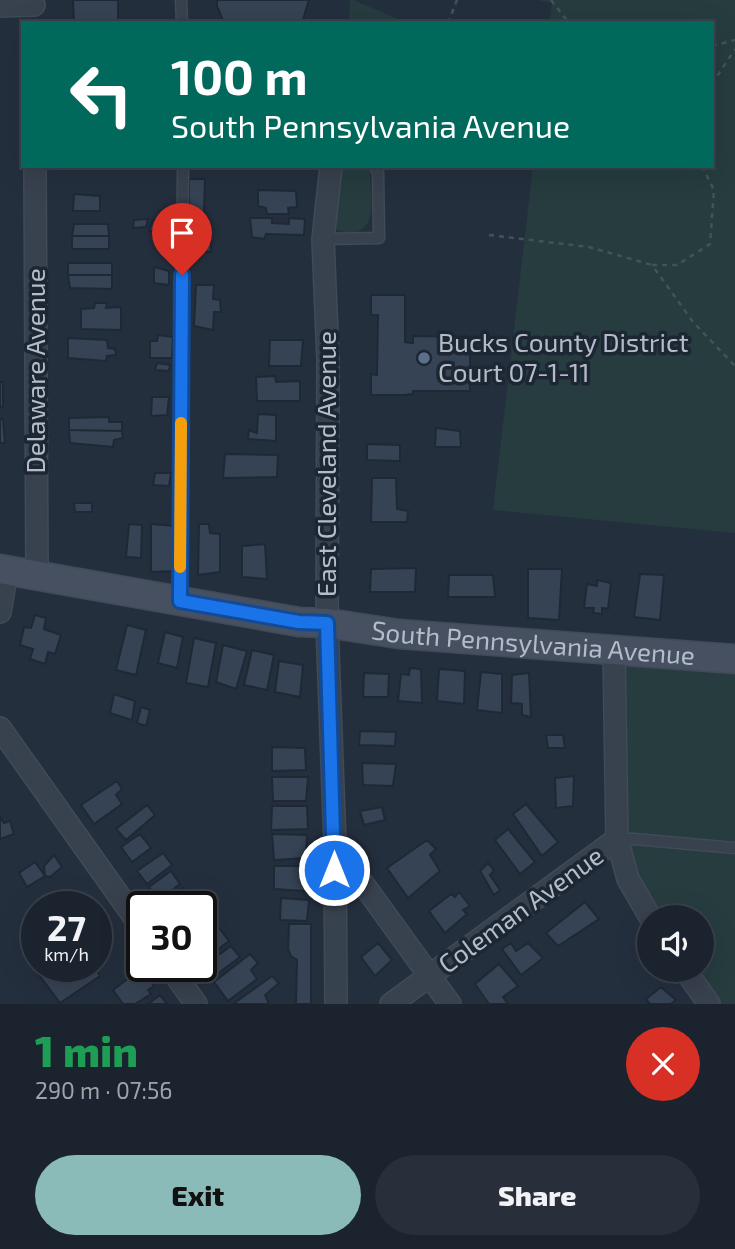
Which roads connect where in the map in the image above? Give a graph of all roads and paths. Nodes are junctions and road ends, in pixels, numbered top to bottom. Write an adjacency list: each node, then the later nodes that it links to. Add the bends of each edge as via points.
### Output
1 (181, 0): 6 (lane)
2 (456, 0): 7 (path)
3 (551, 0): 8 (path)
4 (0, 6): 5 (street)
5 (34, 9)
6 (181, 21)
7 (450, 21)
8 (567, 21)
9 (735, 40): 10 (path)
10 (714, 45)
11 (735, 49): 12 (path)
12 (714, 81)
13 (35, 168): 23 (street, Delaware Avenue)
14 (183, 168): 24 (lane)
15 (331, 168): 19 (street, East Cleveland Avenue)
16 (376, 168): 19 (lane, via 379,238)
17 (703, 168): 20 (path, via 714,190 710,244 677,265)
18 (489, 235): 20 (path, via 589,247)
19 (323, 239): 26 (street, East Cleveland Avenue, via 328,359)
20 (652, 265): 21 (path, via 693,322)
21 (735, 366)
22 (4, 570): 23 (main road, South Pennsylvania Avenue); 25 (street)
23 (37, 575): 24 (main road, South Pennsylvania Avenue)
24 (180, 601): 26 (main road, South Pennsylvania Avenue)
25 (0, 612)
26 (327, 623): 27 (main road, South Pennsylvania Avenue, via 400,634); 31 (street, East Cleveland Avenue)
27 (614, 650): 28 (main road, South Pennsylvania Avenue); 30 (street)
28 (735, 659)
29 (0, 728): 33 (street)
30 (617, 839): 32 (lane); 34 (street, via 628,879); 35 (street, Coleman Avenue)
31 (335, 845): 35 (street); 39 (street, East Cleveland Avenue)
32 (735, 848)
33 (126, 905)
34 (643, 905)
35 (430, 976): 40 (street, Coleman Avenue); 41 (street)
36 (180, 982): 38 (street)
37 (693, 982): 42 (street)
38 (196, 1004)
39 (336, 1004)
40 (391, 1004)
41 (450, 1004)
42 (709, 1004)

